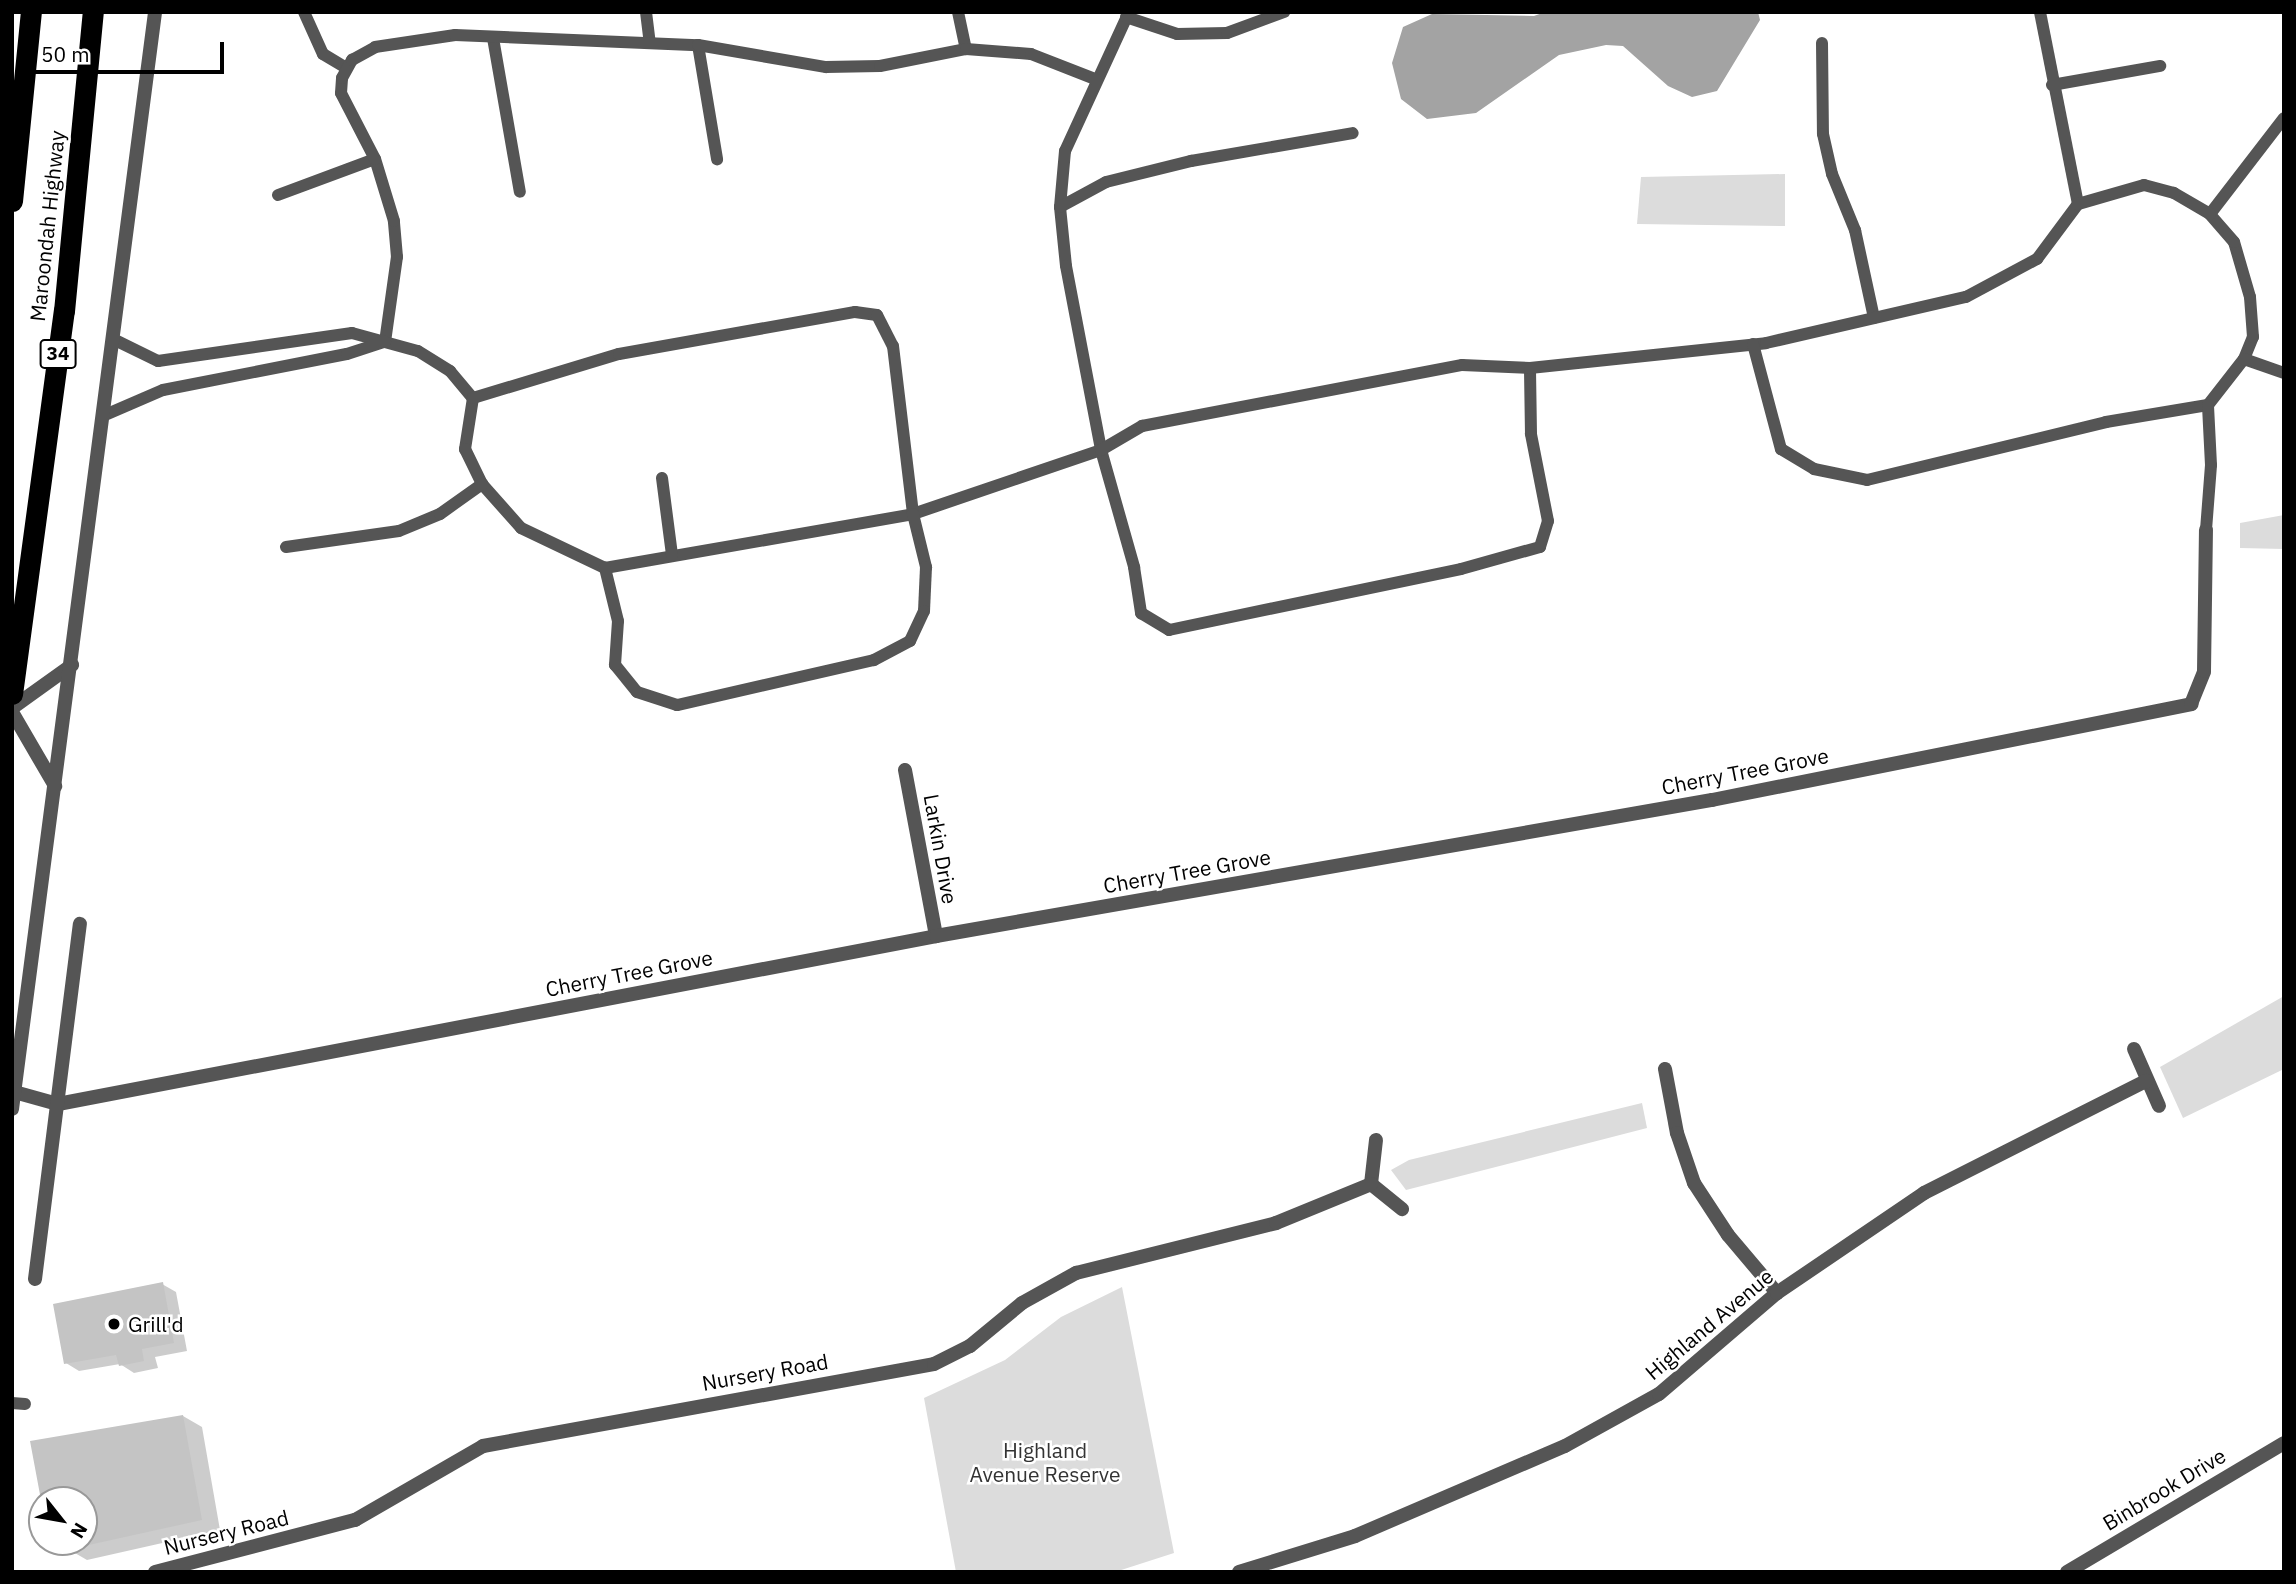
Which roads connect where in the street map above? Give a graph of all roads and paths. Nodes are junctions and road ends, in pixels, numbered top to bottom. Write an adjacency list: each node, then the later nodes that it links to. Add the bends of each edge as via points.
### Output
1 (31, 12): 25 (highway, Maroondah Highway)
2 (93, 12): 44 (highway, Maroondah Highway / 34, via 64,311)
3 (155, 12): 30 (street)
4 (304, 12): 16 (lane, via 323,54)
5 (646, 12): 11 (lane)
6 (958, 12): 14 (lane)
7 (1284, 12): 9 (lane, via 1227,33 1177,34)
8 (2040, 12): 18 (lane)
9 (1127, 15): 17 (lane)
10 (493, 38): 11 (lane); 16 (lane, via 455,35 384,46 361,53); 23 (lane)
11 (650, 43): 13 (lane)
12 (1822, 43): 29 (lane, via 1823,134 1832,174 1855,230)
13 (698, 45): 14 (lane, via 826,67 880,65); 22 (lane)
14 (966, 48): 17 (lane, via 1031,54)
15 (2160, 66): 18 (lane)
16 (346, 68): 21 (lane, via 342,103)
17 (1095, 79): 27 (lane, via 1065,151)
18 (2052, 85): 26 (lane)
19 (2284, 118): 28 (lane)
20 (1353, 133): 27 (lane, via 1106,182)
21 (375, 159): 24 (lane); 31 (lane, via 394,221 397,257)
22 (717, 159)
23 (520, 192)
24 (278, 195)
25 (12, 201)
26 (2078, 204): 28 (lane, via 2144,185 2174,192); 29 (lane, via 2037,260 1966,297)
27 (1060, 207): 39 (lane, via 1066,266)
28 (2210, 214): 33 (lane, via 2234,243 2250,297 2253,337)
29 (1874, 318): 32 (lane)
30 (115, 340): 31 (lane, via 158,361 352,333); 38 (street)
31 (386, 342): 36 (lane, via 435,361); 38 (lane, via 163,390)
32 (1753, 344): 34 (lane); 37 (lane, via 1781,449 1814,469 1867,480 2106,422)
33 (2244, 359): 35 (lane); 37 (lane)
34 (1530, 368): 39 (lane, via 1462,365 1156,424); 39 (lane, via 1531,434 1548,521 1540,547 1461,569 1169,630 1141,613 1134,567)
35 (2284, 373)
36 (473, 398): 41 (lane, via 465,449); 42 (lane, via 619,355 855,312 877,315 893,346)
37 (2208, 405): 43 (lane, via 2211,465)
38 (105, 415): 48 (street)
39 (1101, 450): 42 (lane)
40 (662, 478): 46 (lane)
41 (482, 484): 45 (lane, via 440,514 398,531); 47 (lane, via 521,528 552,547)
42 (913, 514): 46 (lane); 47 (lane, via 926,567 924,611 910,641 874,660 677,705 637,692 615,665 618,621)
43 (2206, 530): 54 (street, Cherry Tree Grove, via 2204,671 2191,704 1712,800)
44 (21, 534): 49 (highway, Maroondah Highway / 34)
45 (286, 547)
46 (672, 555): 47 (lane)
47 (605, 568)
48 (72, 665): 50 (street); 52 (street)
49 (12, 694)
50 (12, 710): 52 (street)
51 (905, 770): 54 (street, Larkin Drive)
52 (54, 786): 58 (street)
53 (80, 924): 59 (street)
54 (936, 936): 59 (street, Cherry Tree Grove)
55 (2134, 1049): 57 (street)
56 (1665, 1069): 66 (street, via 1677,1133 1694,1183 1728,1235)
57 (2146, 1081): 60 (street); 66 (street, Highland Avenue, via 1924,1193)
58 (18, 1093): 59 (street, Cherry Tree Grove); 61 (street)
59 (58, 1104): 65 (street)
60 (2159, 1106)
61 (12, 1110)
62 (1376, 1140): 63 (street)
63 (1371, 1184): 64 (street); 68 (street, Nursery Road, via 1276,1223 1076,1273 1022,1303 970,1346 933,1364 483,1447 355,1520)
64 (1402, 1209)
65 (35, 1279)
66 (1777, 1293): 69 (street, Highland Avenue, via 1659,1394 1565,1446 1355,1536)
67 (2284, 1443): 70 (street, Binbrook Drive)
68 (155, 1572)
69 (1239, 1572)
70 (2067, 1572)

